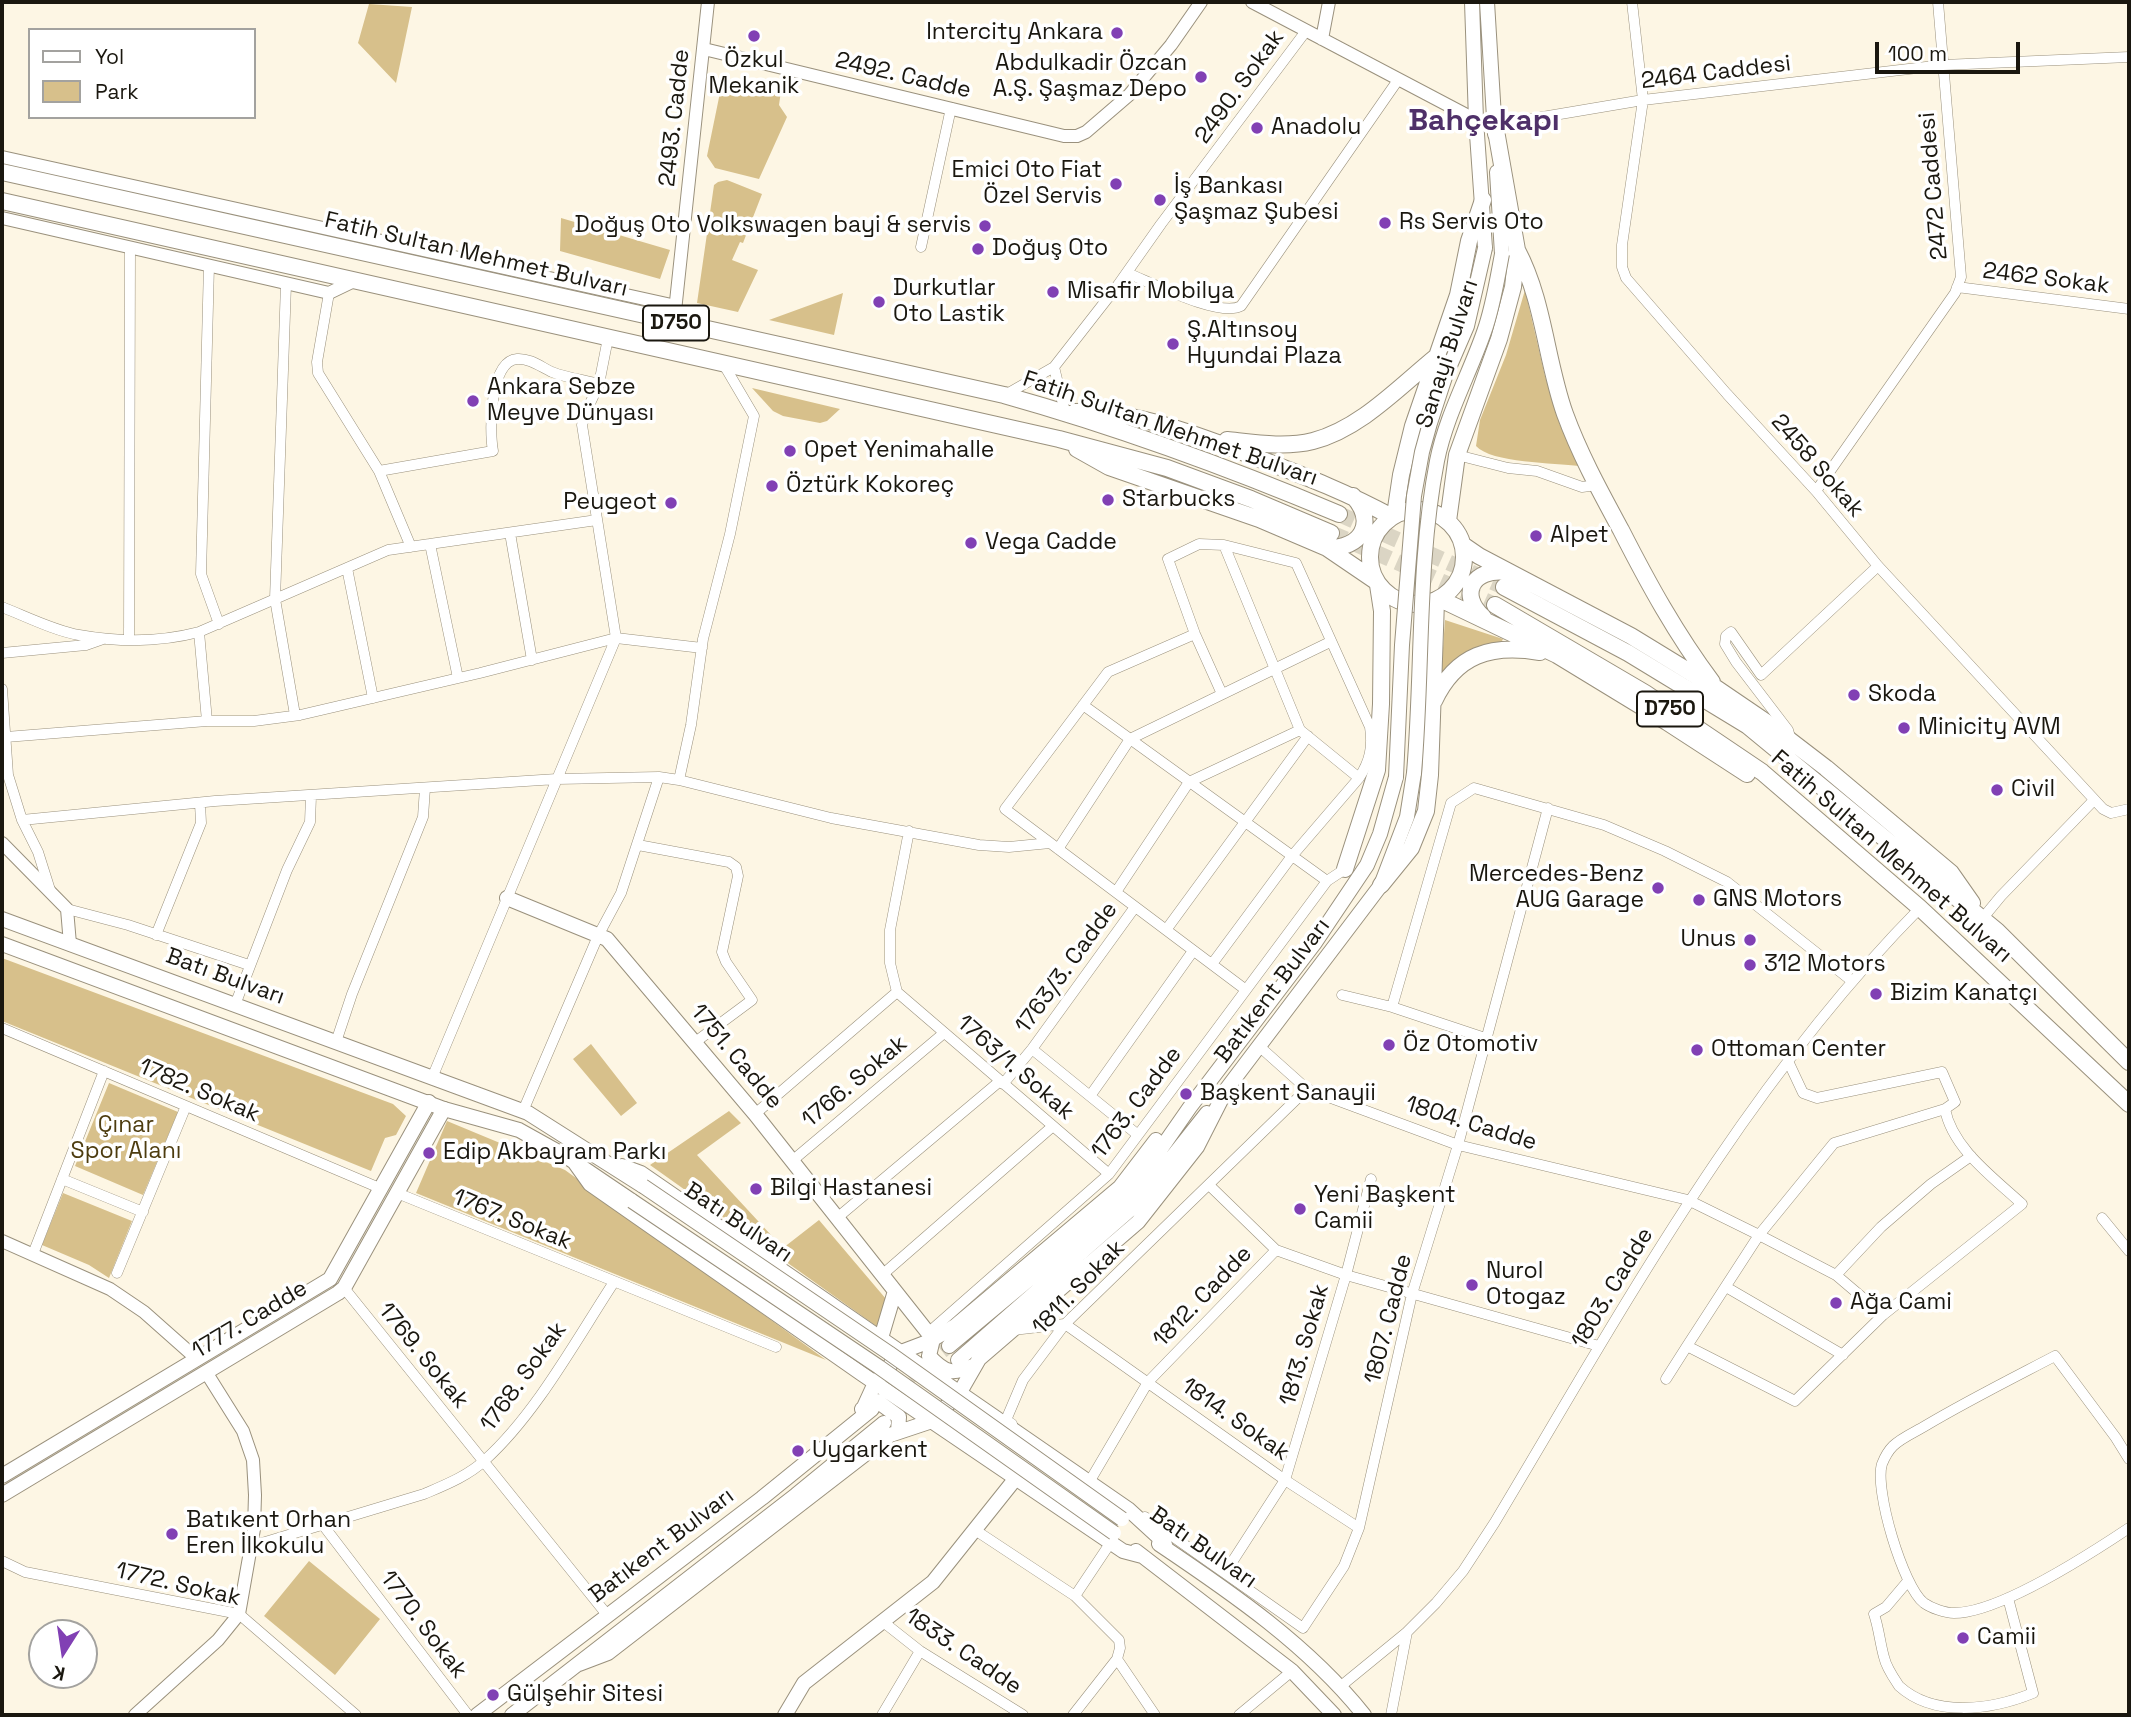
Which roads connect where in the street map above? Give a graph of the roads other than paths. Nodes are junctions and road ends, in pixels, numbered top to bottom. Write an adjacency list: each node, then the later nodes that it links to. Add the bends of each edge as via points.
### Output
1 (708, 2): 11 (street, 2493. Cadde)
2 (1201, 2): 16 (street, 2492. Cadde, via 1129,95 1077,136)
3 (1252, 2): 9 (street)
4 (1329, 2): 10 (street)
5 (1472, 2): 17 (main road, Sanayi Bulvarı)
6 (1487, 2): 18 (main road)
7 (1632, 2): 15 (street, 2458 Sokak)
8 (1938, 2): 13 (street, 2472 Caddesi)
9 (1306, 31): 10 (street); 28 (street, 2490. Sokak)
10 (1322, 40): 14 (street)
11 (704, 49): 16 (street, 2492. Cadde); 33 (street, 2493. Cadde)
12 (2129, 57): 13 (street, 2464 Caddesi)
13 (1943, 65): 15 (street, 2464 Caddesi); 31 (street, 2472 Caddesi, via 1961,277)
14 (1398, 80): 17 (street); 28 (street, via 1241,306 1220,308)
15 (1643, 100): 18 (street, 2464 Caddesi); 49 (street, 2458 Sokak, via 1622,245 1626,278)
16 (951, 108): 25 (street)
17 (1476, 120): 21 (main road, Sanayi Bulvarı)
18 (1495, 125): 26 (highway)
19 (2, 157): 33 (street)
20 (2, 172): 35 (highway, Fatih Sultan Mehmet Bulvarı / D750)
21 (1483, 200): 37 (highway); 61 (main road, Sanayi Bulvarı, bridge, via 1485,248 1467,326 1445,377 1422,452)
22 (2, 201): 29 (highway, Fatih Sultan Mehmet Bulvarı / D750)
23 (2, 218): 24 (street)
24 (130, 247): 27 (street); 78 (street)
25 (921, 247)
26 (1510, 252): 44 (highway, via 1513,287); 48 (highway, via 1529,272 1565,413); 62 (main road, Sanayi Bulvarı, bridge, via 1438,457)
27 (209, 265): 30 (street); 72 (street, via 201,574)
28 (1127, 273): 39 (street, 2490. Sokak)
29 (356, 280): 32 (street); 36 (highway, Fatih Sultan Mehmet Bulvarı / D750)
30 (286, 285): 32 (street); 68 (street)
31 (1957, 287): 34 (street, 2462 Sokak); 49 (street, 2472 Caddesi)
32 (329, 293): 46 (street, via 318,373)
33 (676, 306): 35 (street, 2493. Cadde)
34 (2129, 309)
35 (674, 323): 41 (highway, Fatih Sultan Mehmet Bulvarı / D750)
36 (608, 338): 38 (highway, Fatih Sultan Mehmet Bulvarı / D750); 40 (street)
37 (1438, 355): 43 (highway, via 1336,433 1283,445); 45 (highway)
38 (724, 365): 56 (highway, Fatih Sultan Mehmet Bulvarı / D750, via 1059,439 1167,468 1251,499); 80 (street, via 754,416)
39 (1054, 367): 41 (street, 2490. Sokak); 42 (street)
40 (599, 384): 46 (street, via 520,358 509,360 501,368 494,394 493,450); 53 (street, via 582,425)
41 (1004, 395): 42 (highway, Fatih Sultan Mehmet Bulvarı / D750)
42 (1065, 412): 43 (highway, D750, via 1098,411); 51 (highway, Fatih Sultan Mehmet Bulvarı / D750, via 1258,480)
43 (1201, 436): 50 (highway, D750)
44 (1457, 455): 47 (highway); 48 (street, via 1537,471 1582,487)
45 (1403, 468): 47 (highway, via 1425,481); 52 (highway)
46 (379, 471): 60 (street)
47 (1454, 475): 54 (highway)
48 (1597, 485): 86 (highway, via 1650,587)
49 (1816, 491): 63 (street, 2458 Sokak)
50 (1352, 494): 52 (highway, D750); 56 (highway, via 1363,510 1361,535 1345,547)
51 (1339, 514)
52 (1394, 516): 54 (highway, via 1418,510); 66 (highway, via 1373,538 1369,554)
53 (597, 520): 55 (street); 77 (street)
54 (1448, 521): 59 (highway)
55 (510, 533): 57 (street); 83 (street)
56 (1329, 541): 66 (highway, Fatih Sultan Mehmet Bulvarı)
57 (430, 544): 60 (street); 85 (street)
58 (1224, 545): 75 (street, via 1199,544 1168,559); 79 (street, via 1296,564); 84 (street)
59 (1463, 545): 65 (highway, D750); 69 (highway, via 1460,577)
60 (411, 547): 64 (street, via 388,550)
61 (1409, 548): 114 (main road, Batıkent Bulvarı, bridge, via 1396,777)
62 (1426, 552): 121 (main road, Batıkent Bulvarı, bridge, via 1414,773 1407,817)
63 (1878, 566): 97 (street, via 1761,675 1731,632 1726,636 1736,663 1788,730); 106 (street, 2458 Sokak)
64 (347, 568): 68 (street); 89 (street)
65 (1521, 577): 73 (highway, via 1488,571 1472,586 1475,609); 86 (highway, D750)
66 (1377, 584): 69 (highway, via 1390,597 1406,603); 119 (highway, via 1382,611 1377,770)
67 (1504, 587): 98 (highway, Fatih Sultan Mehmet Bulvarı / D750, via 1628,653 1748,726)
68 (275, 599): 72 (street); 92 (street)
69 (1438, 600): 73 (highway); 91 (highway)
70 (1495, 605): 113 (highway, Fatih Sultan Mehmet Bulvarı / D750, via 1699,729 1762,772)
71 (2, 607): 76 (street, via 77,635)
72 (219, 624): 74 (street)
73 (1498, 626): 82 (highway)
74 (199, 632): 78 (street, via 174,639); 93 (street)
75 (1195, 634): 88 (street); 90 (street, via 1108,672)
76 (107, 638): 78 (street); 81 (street, via 86,645)
77 (616, 639): 80 (street); 83 (street); 101 (street)
78 (129, 640)
79 (1330, 642): 84 (street); 100 (street, via 1370,727 1373,745)
80 (702, 648): 102 (street)
81 (2, 653)
82 (1557, 655): 91 (highway, via 1517,648 1479,653 1442,685); 113 (highway)
83 (531, 660): 85 (street)
84 (1274, 670): 88 (street); 94 (street)
85 (458, 678): 89 (street)
86 (1716, 688): 97 (highway, D750)
87 (2, 689): 95 (street)
88 (1222, 694): 96 (street)
89 (373, 698): 92 (street)
90 (1083, 705): 96 (street); 117 (street, via 1005,809)
91 (1432, 706): 121 (highway, via 1426,811 1411,848)
92 (295, 715): 93 (street)
93 (207, 720): 95 (street)
94 (1304, 733): 100 (street); 103 (street); 111 (street)
95 (6, 737): 110 (street, via 8,775)
96 (1130, 739): 103 (street); 117 (street)
97 (1793, 745): 98 (highway, D750); 129 (highway, via 1951,873)
98 (1809, 775): 129 (highway, Fatih Sultan Mehmet Bulvarı / D750)
99 (659, 777): 101 (street); 102 (street); 116 (street)
100 (1359, 778): 118 (street)
101 (557, 779): 104 (street); 124 (street)
102 (679, 780): 112 (street, via 831,818)
103 (1189, 782): 111 (street); 123 (street)
104 (425, 788): 105 (street); 147 (street, via 423,817)
105 (311, 796): 107 (street); 137 (street, via 310,822)
106 (2094, 800): 109 (street, 2458 Sokak, via 2110,813); 129 (street)
107 (200, 803): 110 (street); 131 (street, via 201,823)
108 (1548, 808): 138 (street, via 1616,830 1727,882); 143 (street, via 1474,788 1451,803); 146 (street, 1807. Cadde)
109 (2129, 809)
110 (22, 820): 122 (street)
111 (1245, 822): 118 (street); 130 (street)
112 (909, 831): 117 (street, via 979,845); 140 (street, via 890,930 890,963)
113 (1833, 831): 126 (highway, Fatih Sultan Mehmet Bulvarı / D750)
114 (1380, 834): 119 (main road); 162 (main road, Batıkent Bulvarı, via 1367,865 1314,944)
115 (2, 843): 122 (street)
116 (638, 845): 132 (street); 148 (street, via 729,862 737,870 722,952 752,1000)
117 (1054, 846): 123 (street)
118 (1292, 856): 120 (street); 136 (street)
119 (1345, 869): 120 (street, 1763. Cadde)
120 (1327, 881): 139 (street, 1763. Cadde)
121 (1381, 885): 149 (main road, Batıkent Bulvarı)
122 (50, 890): 127 (street)
123 (1116, 892): 125 (street)
124 (508, 898): 132 (main road, 1751. Cadde); 154 (street)
125 (1135, 907): 130 (street); 150 (street, 1763/3. Cadde)
126 (1920, 908): 138 (street, 1803. Cadde); 160 (highway, Fatih Sultan Mehmet Bulvarı / D750)
127 (67, 909): 131 (street); 134 (street)
128 (2, 919): 134 (main road, Batı Bulvarı)
129 (1982, 919): 151 (highway, Fatih Sultan Mehmet Bulvarı / D750)
130 (1166, 930): 135 (street)
131 (156, 934): 137 (street)
132 (598, 936): 148 (main road, 1751. Cadde, via 607,939); 165 (street)
133 (2, 944): 159 (main road, Batı Bulvarı)
134 (70, 944): 142 (main road, Batı Bulvarı)
135 (1194, 951): 136 (street); 158 (street)
136 (1212, 964): 139 (street)
137 (249, 965): 142 (street)
138 (1852, 981): 152 (street, 1803. Cadde)
139 (1246, 990): 168 (street, 1763. Cadde)
140 (897, 992): 145 (street, 1763/1. Sokak); 166 (street)
141 (1342, 995): 143 (street)
142 (235, 1005): 147 (main road, Batı Bulvarı)
143 (1392, 1007): 146 (street)
144 (2, 1028): 153 (street, 1782. Sokak)
145 (944, 1033): 155 (street, 1763/1. Sokak); 171 (street, 1766. Sokak)
146 (1485, 1038): 169 (street, 1807. Cadde)
147 (336, 1042): 154 (main road, Batı Bulvarı)
148 (694, 1043): 166 (main road, 1751. Cadde)
149 (1260, 1047): 156 (street, 1804. Cadde); 157 (main road, Batıkent Bulvarı)
150 (1032, 1049): 155 (street, 1763/3. Cadde); 158 (street)
151 (2128, 1058)
152 (1788, 1061): 164 (street, via 1803,1093 1817,1098 1942,1072 1955,1102); 180 (street, 1803. Cadde)
153 (104, 1071): 161 (street, 1782. Sokak); 175 (street)
154 (432, 1078): 165 (main road, Batı Bulvarı)
155 (1002, 1082): 167 (street, 1763/1. Sokak); 182 (street, 1763/3. Cadde)
156 (1307, 1089): 169 (street, 1804. Cadde); 177 (street, 1811. Sokak)
157 (1226, 1090): 200 (main road, via 1197,1147 1138,1222); 210 (main road, Batıkent Bulvarı, via 1131,1209)
158 (1090, 1096): 168 (street)
159 (429, 1102): 163 (main road, Batı Bulvarı); 178 (main road, 1777. Cadde)
160 (2129, 1104)
161 (187, 1106): 178 (street, 1782. Sokak); 181 (street)
162 (1190, 1108): 201 (main road, via 1172,1120 1120,1187 955,1326); 203 (main road, Batıkent Bulvarı, via 1117,1206)
163 (444, 1109): 172 (main road, Batı Bulvarı, via 519,1130); 179 (main road, 1777. Cadde)
164 (1945, 1109): 170 (street, via 1948,1124); 184 (street, via 1834,1143)
165 (523, 1111): 173 (main road, Batı Bulvarı)
166 (755, 1114): 171 (main road, 1751. Cadde)
167 (1053, 1126): 174 (street, 1763/1. Sokak); 190 (street)
168 (1138, 1135): 174 (street, 1763. Cadde)
169 (1458, 1145): 180 (street, 1804. Cadde); 197 (street, 1807. Cadde)
170 (1971, 1156): 192 (street, via 1881,1227); 198 (street, via 2022,1204)
171 (792, 1161): 182 (main road, 1751. Cadde)
172 (575, 1163): 215 (main road, via 590,1184); 232 (main road, Batı Bulvarı, bridge, via 879,1367)
173 (610, 1165): 202 (main road, via 641,1173); 234 (main road, Batı Bulvarı, bridge, via 890,1353)
174 (1109, 1174): 201 (street, 1763. Cadde)
175 (62, 1179): 181 (street); 188 (street)
176 (1371, 1179): 191 (street, 1813. Sokak)
177 (1209, 1185): 186 (street); 199 (street, 1811. Sokak)
178 (382, 1189): 209 (main road, 1777. Cadde, via 330,1279)
179 (397, 1194): 193 (street, 1767. Sokak); 195 (main road, 1777. Cadde)
180 (1688, 1200): 184 (street, 1804. Cadde); 204 (street, 1803. Cadde)
181 (143, 1212): 189 (street)
182 (837, 1218): 190 (main road, 1751. Cadde)
183 (2102, 1218): 187 (street)
184 (1759, 1235): 192 (street, 1804. Cadde); 194 (street)
185 (2, 1241): 188 (street)
186 (1276, 1250): 191 (street, 1812. Cadde); 214 (street, 1812. Cadde)
187 (2129, 1251)
188 (33, 1254): 209 (street, via 128,1300)
189 (117, 1273)
190 (883, 1275): 196 (main road, 1751. Cadde)
191 (1346, 1275): 197 (street, 1812. Cadde); 226 (street, 1813. Sokak)
192 (1836, 1275): 198 (street, 1804. Cadde)
193 (614, 1282): 206 (street, 1767. Sokak); 222 (street, 1768. Sokak, via 557,1371)
194 (1726, 1287): 205 (street); 208 (street)
195 (344, 1288): 212 (main road, 1777. Cadde); 222 (street, 1769. Sokak)
196 (895, 1291): 201 (main road, 1751. Cadde); 202 (main road)
197 (1412, 1294): 204 (street, 1812. Cadde); 229 (street, 1807. Cadde)
198 (1883, 1315): 208 (street)
199 (1065, 1325): 200 (street); 214 (street, 1814. Sokak); 225 (street, 1811. Sokak, via 1023,1380 1006,1420)
200 (1012, 1330): 211 (main road)
201 (930, 1336): 207 (main road); 211 (main road, 1751. Cadde, via 929,1356 951,1373)
202 (881, 1338): 207 (main road)
203 (949, 1346)
204 (1599, 1346): 245 (street, 1803. Cadde, via 1463,1571)
205 (1687, 1346): 208 (street, via 1796,1401); 213 (street)
206 (776, 1347)
207 (901, 1352): 215 (main road); 216 (main road)
208 (1843, 1355)
209 (197, 1359): 212 (main road); 223 (main road, 1777. Cadde)
210 (958, 1360)
211 (975, 1365): 216 (main road)
212 (205, 1372): 227 (main road, 1777. Cadde); 233 (street, via 243,1431 251,1452 256,1495)
213 (1666, 1379)
214 (1148, 1382): 225 (street, 1812. Cadde); 226 (street, 1814. Sokak)
215 (875, 1383): 217 (main road); 218 (main road)
216 (960, 1392): 218 (main road); 234 (main road, via 1128,1509)
217 (868, 1408): 220 (main road, via 877,1401 899,1416); 240 (main road); 244 (main road, Batıkent Bulvarı, via 762,1498)
218 (932, 1421): 220 (main road); 224 (main road)
219 (884, 1423): 248 (main road, Batıkent Bulvarı)
220 (898, 1432): 248 (main road, via 608,1653)
221 (2129, 1459): 237 (street, via 2055,1356 1941,1416 1893,1446 1882,1463 1880,1481 1895,1549)
222 (484, 1461): 228 (street, 1768. Sokak, via 424,1494); 240 (street, 1769. Sokak)
223 (2, 1476)
224 (1016, 1478): 231 (main road); 232 (main road)
225 (1091, 1479): 236 (street, 1811. Sokak)
226 (1285, 1480): 229 (street, 1814. Sokak); 236 (street, 1813. Sokak)
227 (2, 1495)
228 (323, 1525): 233 (street, 1768. Sokak); 253 (street, 1770. Sokak)
229 (1359, 1528): 243 (street, 1807. Cadde, via 1344,1566)
230 (2129, 1528): 239 (street)
231 (975, 1530): 238 (street); 242 (main road, via 933,1582)
232 (1112, 1538): 238 (street); 249 (main road, Batı Bulvarı)
233 (252, 1546): 241 (street)
234 (1166, 1548): 250 (main road, Batı Bulvarı, via 1264,1619)
235 (2, 1561): 241 (street, 1772. Sokak, via 24,1572)
236 (1225, 1573): 243 (street, 1811. Sokak)
237 (1908, 1581): 239 (street, via 1923,1602 1954,1613); 239 (street, via 1874,1614 1892,1675 1907,1697 1935,1712 1972,1714 2033,1693)
238 (1075, 1596): 247 (street, via 1119,1640)
239 (2008, 1598)
240 (604, 1611): 244 (main road)
241 (239, 1614): 251 (street, via 218,1640); 252 (street, 1772. Sokak)
242 (882, 1621): 246 (street, 1833. Cadde); 256 (main road, via 804,1683)
243 (1303, 1628)
244 (591, 1629): 254 (main road, Batıkent Bulvarı)
245 (1407, 1632): 250 (street, 1803. Cadde); 264 (street)
246 (920, 1651): 257 (street); 258 (street, 1833. Cadde)
247 (1119, 1654): 259 (street); 260 (street)
248 (579, 1664): 255 (main road, Batıkent Bulvarı)
249 (1292, 1671): 261 (street); 262 (main road, Batı Bulvarı)
250 (1340, 1686): 263 (main road, Batı Bulvarı)
251 (135, 1715)
252 (356, 1715)
253 (468, 1715)
254 (477, 1715)
255 (512, 1715)
256 (785, 1715)
257 (882, 1715)
258 (1023, 1715)
259 (1073, 1715)
260 (1155, 1715)
261 (1240, 1715)
262 (1334, 1715)
263 (1364, 1715)
264 (1391, 1715)

